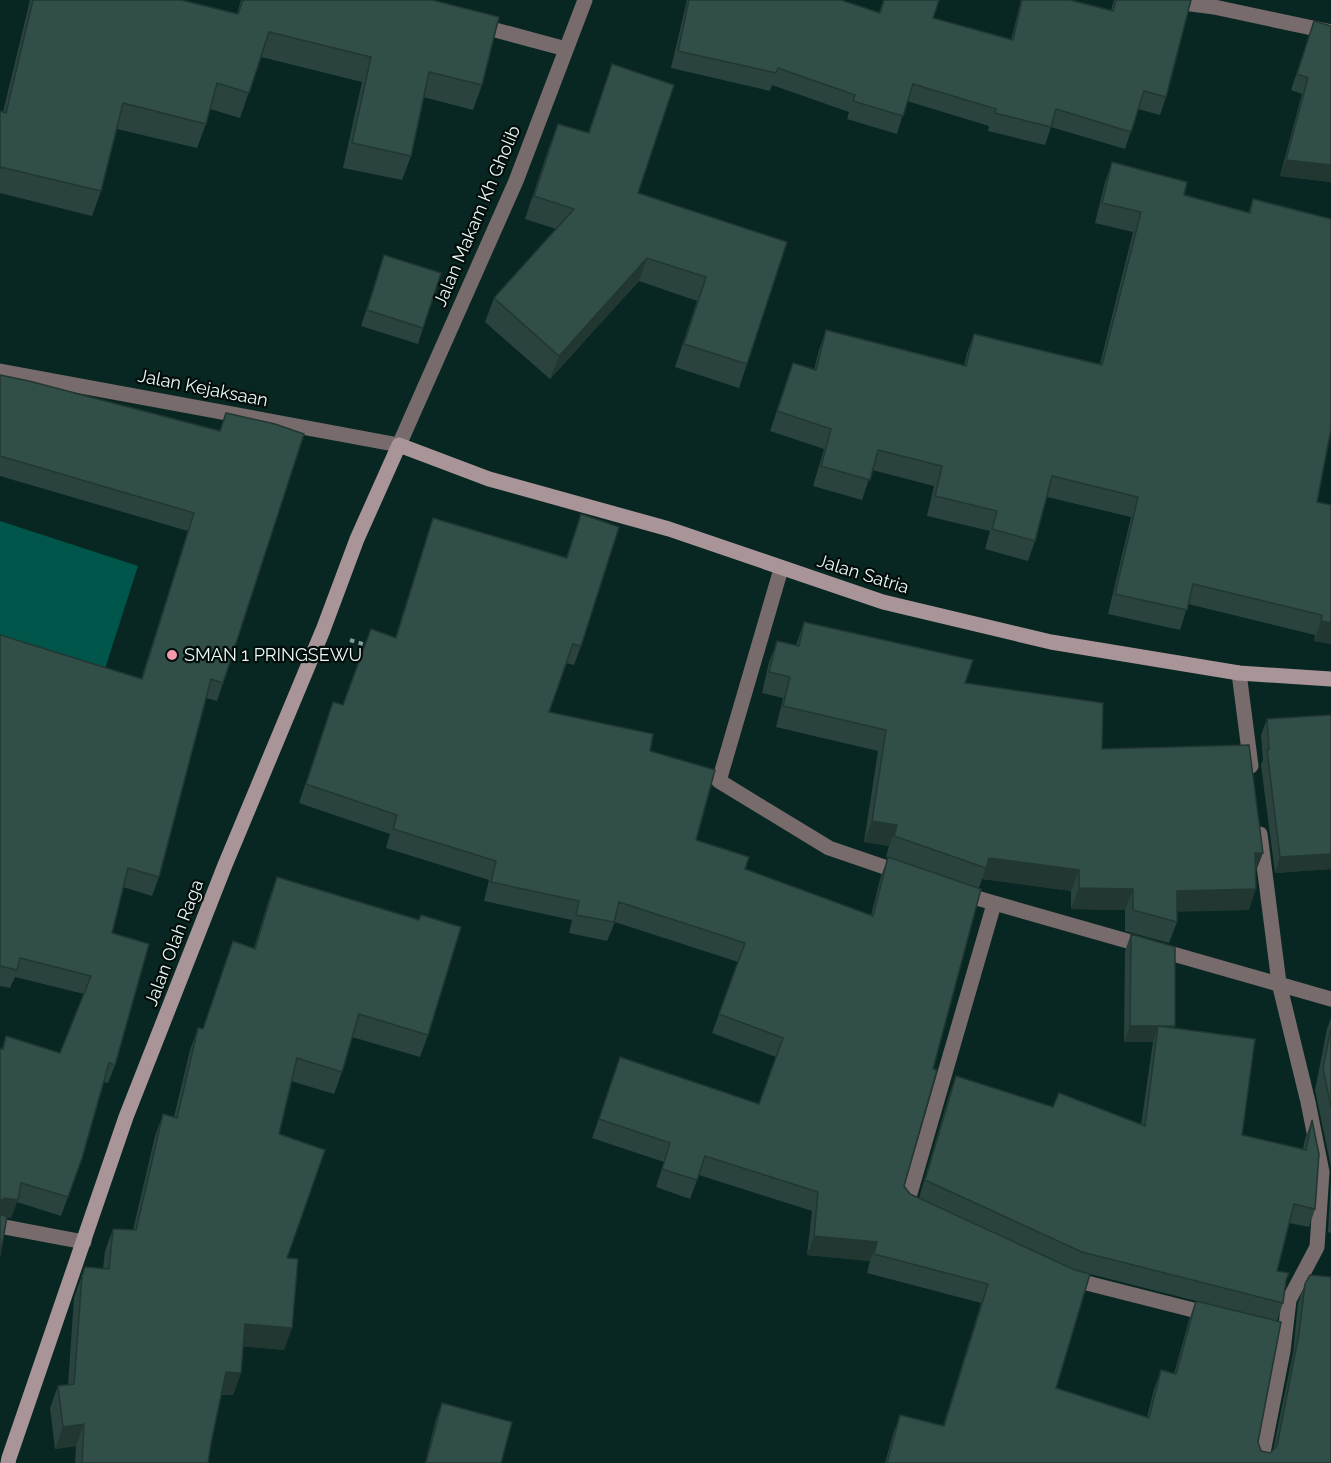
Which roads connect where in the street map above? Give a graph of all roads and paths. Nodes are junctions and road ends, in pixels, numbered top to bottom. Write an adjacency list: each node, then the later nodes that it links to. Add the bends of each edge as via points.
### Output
1 (585, 0): 5 (street, Jalan Makam Kh Gholib)
2 (1161, 0): 4 (street)
3 (463, 21): 5 (street)
4 (1331, 32)
5 (566, 49): 7 (street, Jalan Makam Kh Gholib, via 516,181)
6 (0, 370): 7 (street, Jalan Kejaksaan)
7 (399, 445): 8 (street, Jalan Satria, via 489,479 669,529); 9 (street, Jalan Olah Raga, via 357,539)
8 (781, 569): 11 (street, Jalan Satria, via 883,602 1051,642); 15 (street, via 719,781 829,848)
9 (323, 630): 10 (path); 22 (street, Jalan Olah Raga, via 126,1117)
10 (379, 649)
11 (1239, 673): 12 (street, Jalan Satria); 13 (street)
12 (1331, 679)
13 (1252, 777)
14 (1258, 823): 18 (street)
15 (914, 877)
16 (946, 888): 17 (street)
17 (994, 904): 18 (street); 20 (street, via 907,1204)
18 (1279, 984): 19 (street); 26 (street, via 1322,1172 1317,1247 1289,1300 1280,1333)
19 (1331, 999)
20 (927, 1213)
21 (0, 1226): 22 (street)
22 (84, 1242): 25 (street, Jalan Olah Raga)
23 (1051, 1270): 24 (street, via 1072,1280)
24 (1232, 1320)
25 (9, 1463)
26 (1261, 1463)

